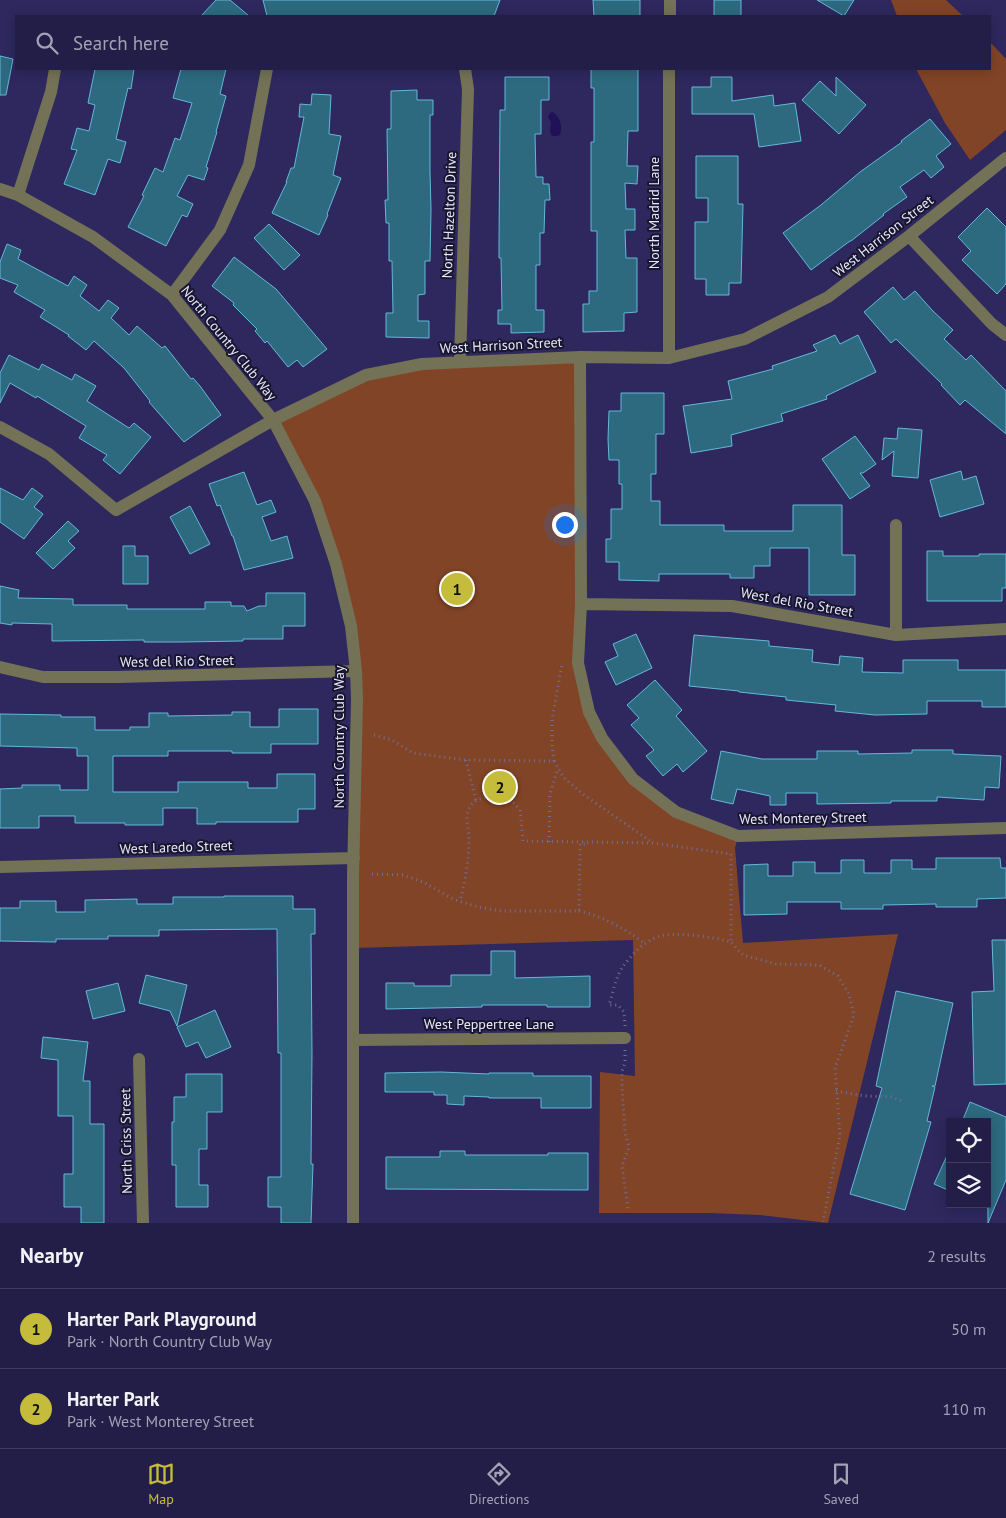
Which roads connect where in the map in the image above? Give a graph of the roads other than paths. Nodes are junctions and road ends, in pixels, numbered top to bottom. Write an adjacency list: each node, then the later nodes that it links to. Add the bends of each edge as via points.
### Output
1 (670, 0): 2 (street)
2 (670, 15)
3 (55, 70): 9 (street, via 51,92)
4 (267, 70): 11 (street, via 249,165 220,230)
5 (464, 70): 15 (street, North Hazelton Drive, via 468,89)
6 (669, 70): 14 (street, North Madrid Lane)
7 (1006, 158): 10 (street, West Harrison Street)
8 (0, 189): 9 (street, North Country Club Way)
9 (18, 195): 11 (street, North Country Club Way, via 93,237)
10 (909, 236): 12 (street); 14 (street, West Harrison Street, via 828,297 745,339)
11 (172, 295): 16 (street, North Country Club Way)
12 (1006, 335)
13 (580, 357): 14 (street, West Harrison Street); 15 (street, West Harrison Street); 19 (street, West Monterey Street)
14 (668, 358)
15 (460, 362): 16 (street, West Harrison Street, via 422,364 366,375)
16 (272, 420): 17 (street, West Harrison Street, via 116,510 49,454); 23 (street, North Country Club Way, via 315,500 336,564)
17 (0, 427)
18 (896, 525): 21 (street)
19 (581, 604): 21 (street, West del Rio Street, via 732,606); 24 (street, West Monterey Street, via 578,663 589,712 602,738 633,779 676,812 738,836)
20 (1006, 629): 21 (street, West del Rio Street)
21 (896, 635)
22 (0, 667): 23 (street, West del Rio Street, via 43,677)
23 (356, 671): 25 (street, North Country Club Way)
24 (1006, 828)
25 (354, 858): 26 (street, West Laredo Street); 28 (street, North Country Club Way)
26 (0, 867)
27 (625, 1038): 28 (street, West Peppertree Lane)
28 (353, 1040): 31 (street, North Country Club Way)
29 (140, 1059): 30 (street, North Criss Street)
30 (143, 1223)
31 (353, 1223)

